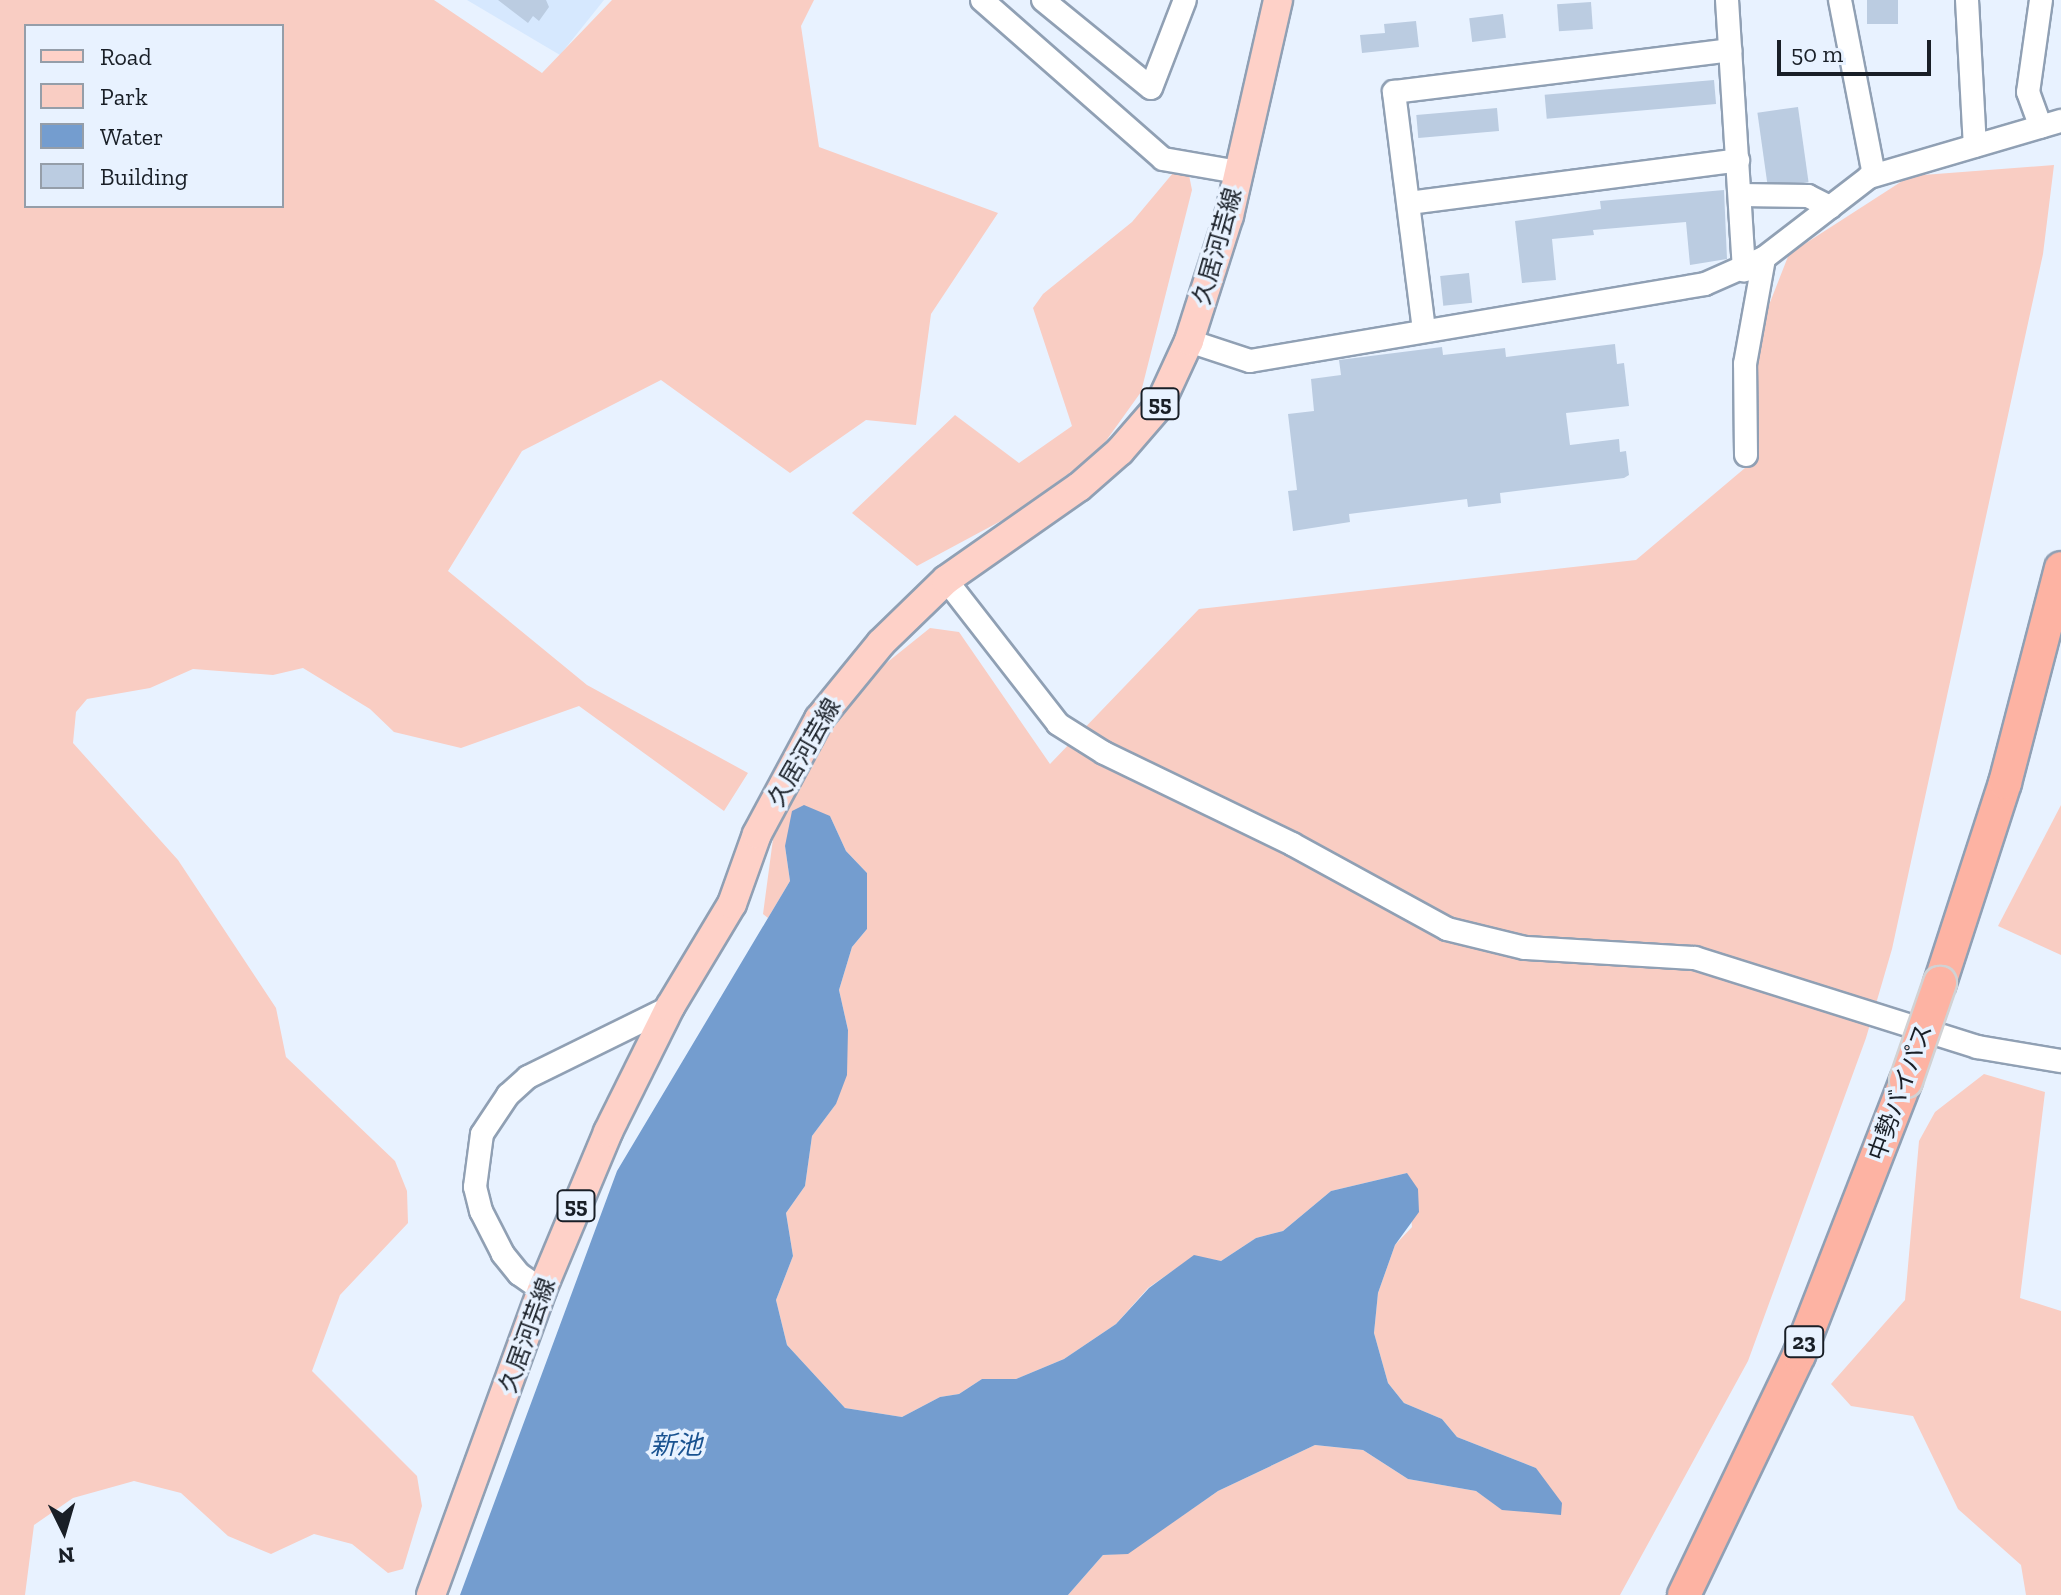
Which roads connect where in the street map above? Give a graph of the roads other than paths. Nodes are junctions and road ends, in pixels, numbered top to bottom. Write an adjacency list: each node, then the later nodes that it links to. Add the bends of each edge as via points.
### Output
1 (982, 0): 13 (street, via 1163,159)
2 (1185, 0): 8 (street, via 1151,88)
3 (1278, 0): 13 (main road, 久居河芸線 / 55)
4 (1727, 0): 9 (street)
5 (1840, 0): 14 (street)
6 (1967, 0): 11 (street)
7 (2041, 0): 10 (street, via 2028,92)
8 (1051, 3)
9 (1730, 50): 12 (street); 16 (street, via 1394,92)
10 (2051, 124): 11 (street)
11 (1975, 146): 14 (street)
12 (1738, 160): 15 (street); 16 (street)
13 (1238, 172): 21 (main road, 久居河芸線 / 55)
14 (1874, 175): 17 (street)
15 (1740, 195): 17 (street, via 1808,196); 19 (street)
16 (1409, 203): 20 (street)
17 (1830, 207): 18 (street)
18 (1764, 258): 19 (street); 22 (street, via 1745,364)
19 (1744, 270): 20 (street, via 1705,284)
20 (1424, 330): 21 (street, via 1250,361)
21 (1189, 341): 24 (main road, 久居河芸線 / 55, via 1159,406 1120,451)
22 (1746, 455)
23 (2061, 568): 29 (highway, 中勢バイパス / 23, bridge, via 2005,783 1906,1081 1799,1355)
24 (946, 580): 25 (main road, 久居河芸線 / 55, via 881,643 819,719 757,834 732,904); 26 (street, via 1058,724 1104,753 1292,844 1447,929 1525,948 1695,958 1977,1047)
25 (670, 1007): 27 (main road, 久居河芸線 / 55, via 608,1132); 27 (street, via 528,1077 508,1095 482,1134 475,1187 481,1211 503,1254)
26 (2061, 1061)
27 (542, 1290): 28 (main road, 久居河芸線 / 55)
28 (431, 1595)
29 (1684, 1595)

